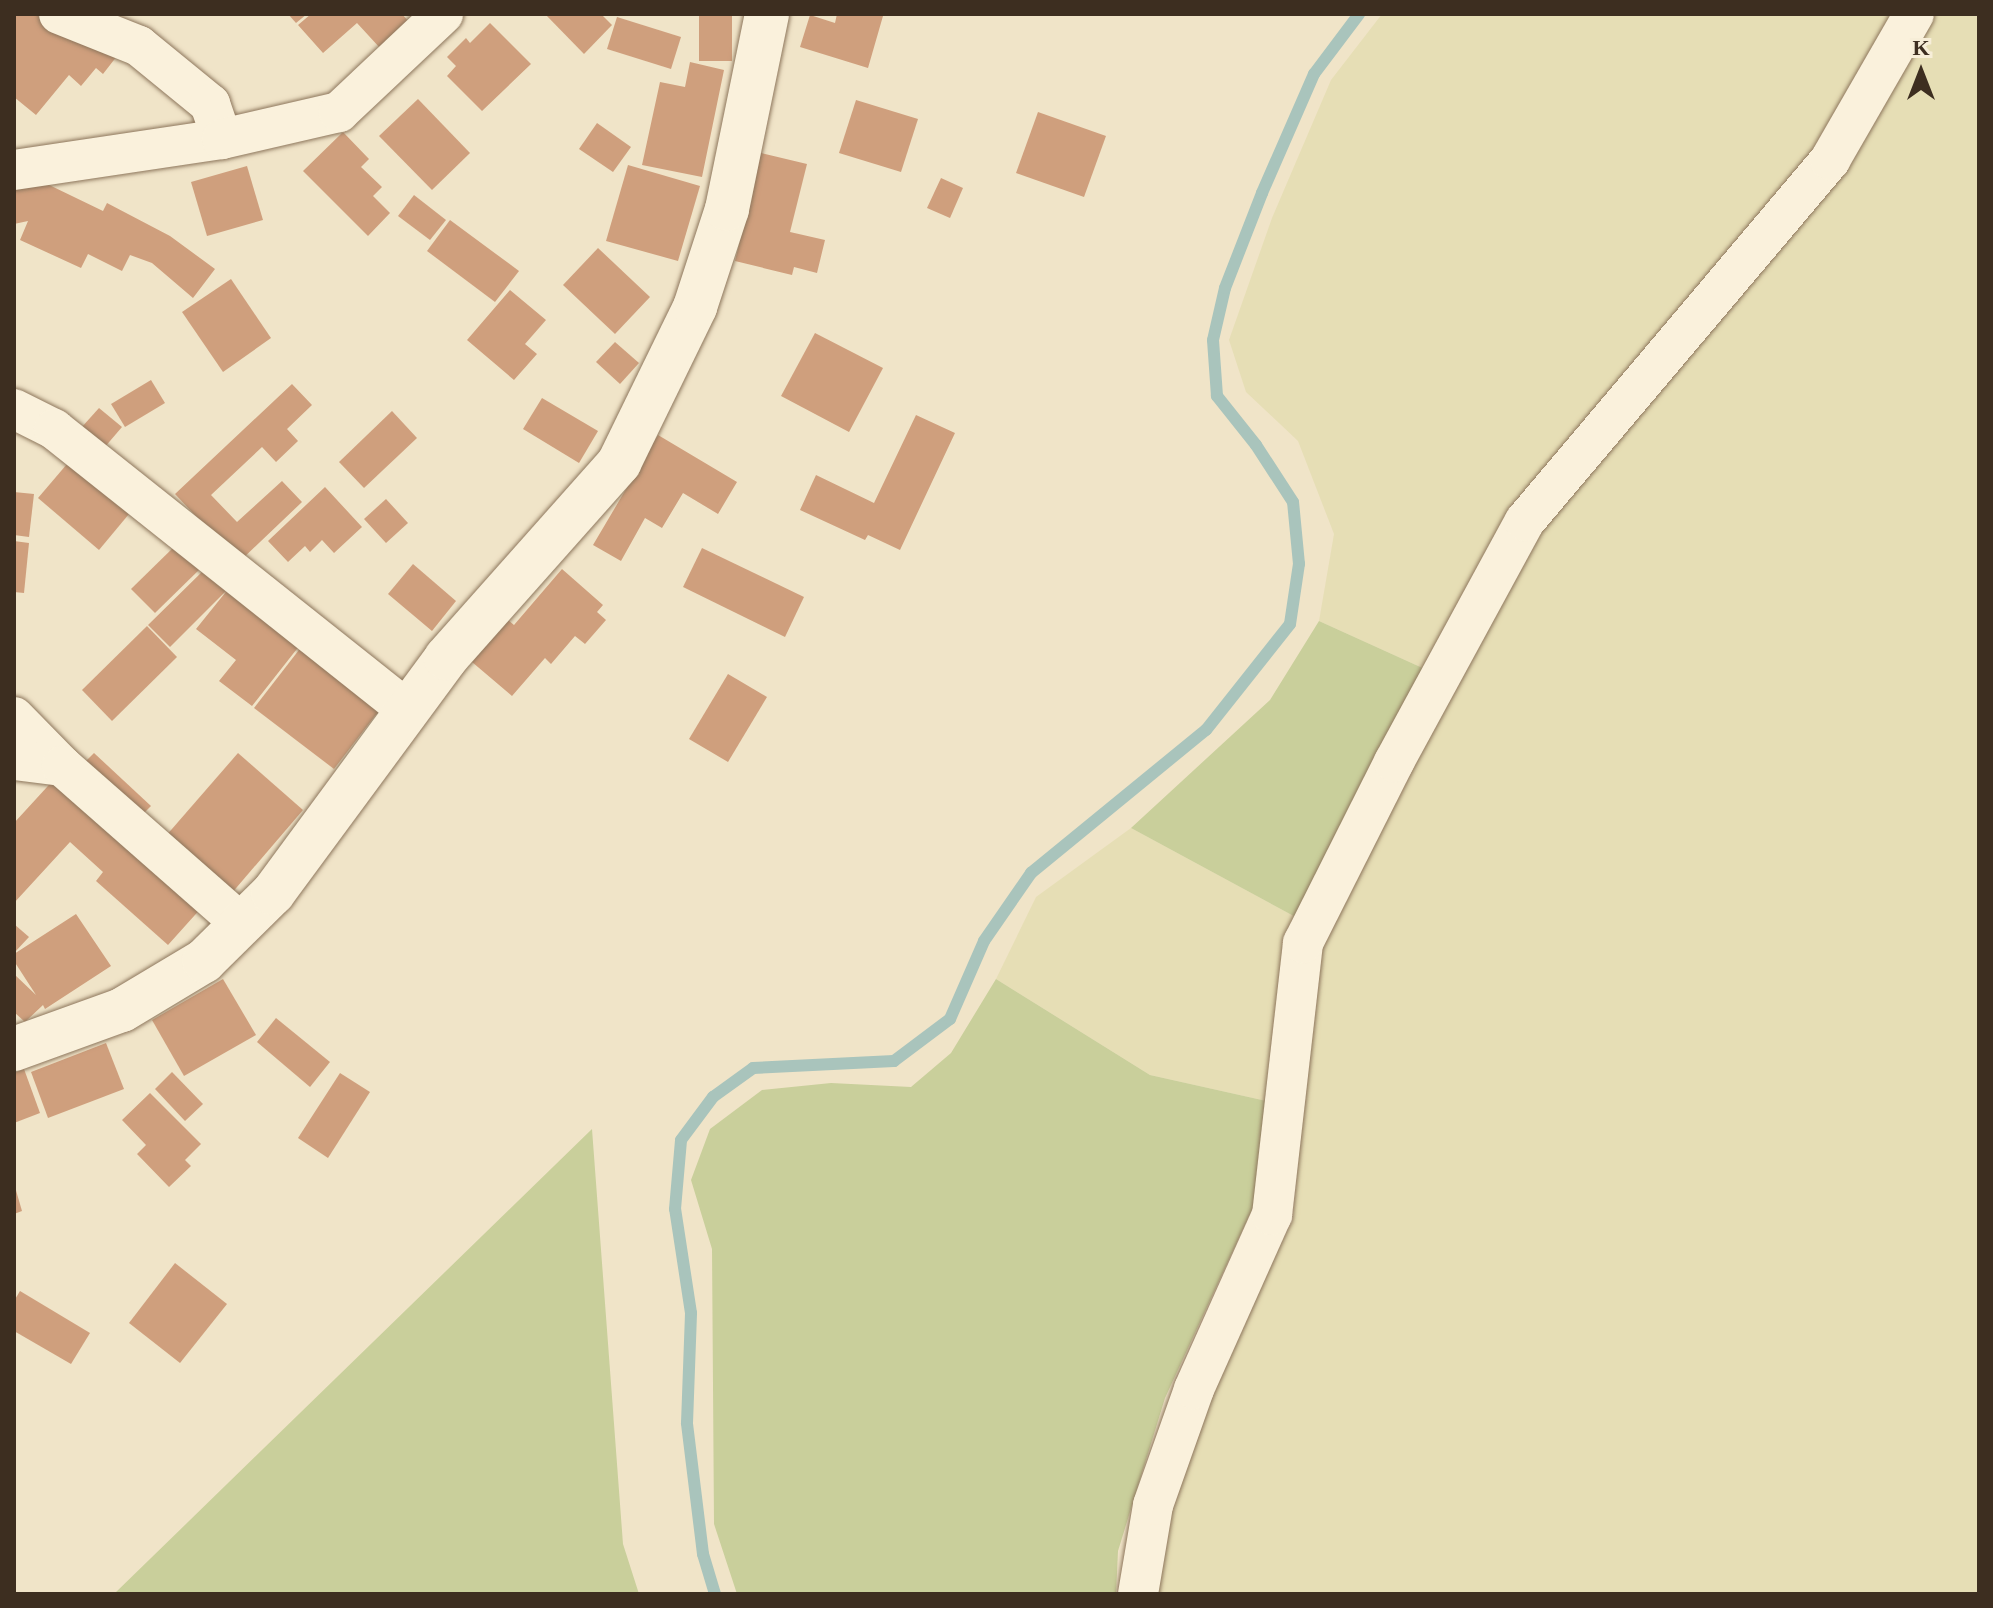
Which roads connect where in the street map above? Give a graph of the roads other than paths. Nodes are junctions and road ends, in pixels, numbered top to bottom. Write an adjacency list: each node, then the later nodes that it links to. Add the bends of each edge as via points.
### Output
1 (59, 14): 5 (street, via 139,46 210,104)
2 (443, 14): 5 (street, via 339,112)
3 (767, 14): 8 (street, via 727,209 695,307 619,463 446,658)
4 (1914, 14): 14 (street, via 1830,160 1525,521 1303,943 1272,1215 1194,1389 1153,1505)
5 (222, 139): 6 (street)
6 (14, 170)
7 (14, 409): 8 (street, via 54,429)
8 (407, 710): 12 (street, via 273,893)
9 (14, 717): 11 (street)
10 (14, 760): 11 (street)
11 (62, 766): 12 (street)
12 (242, 924): 13 (street, via 204,961 122,1010)
13 (14, 1049)
14 (1138, 1594)

